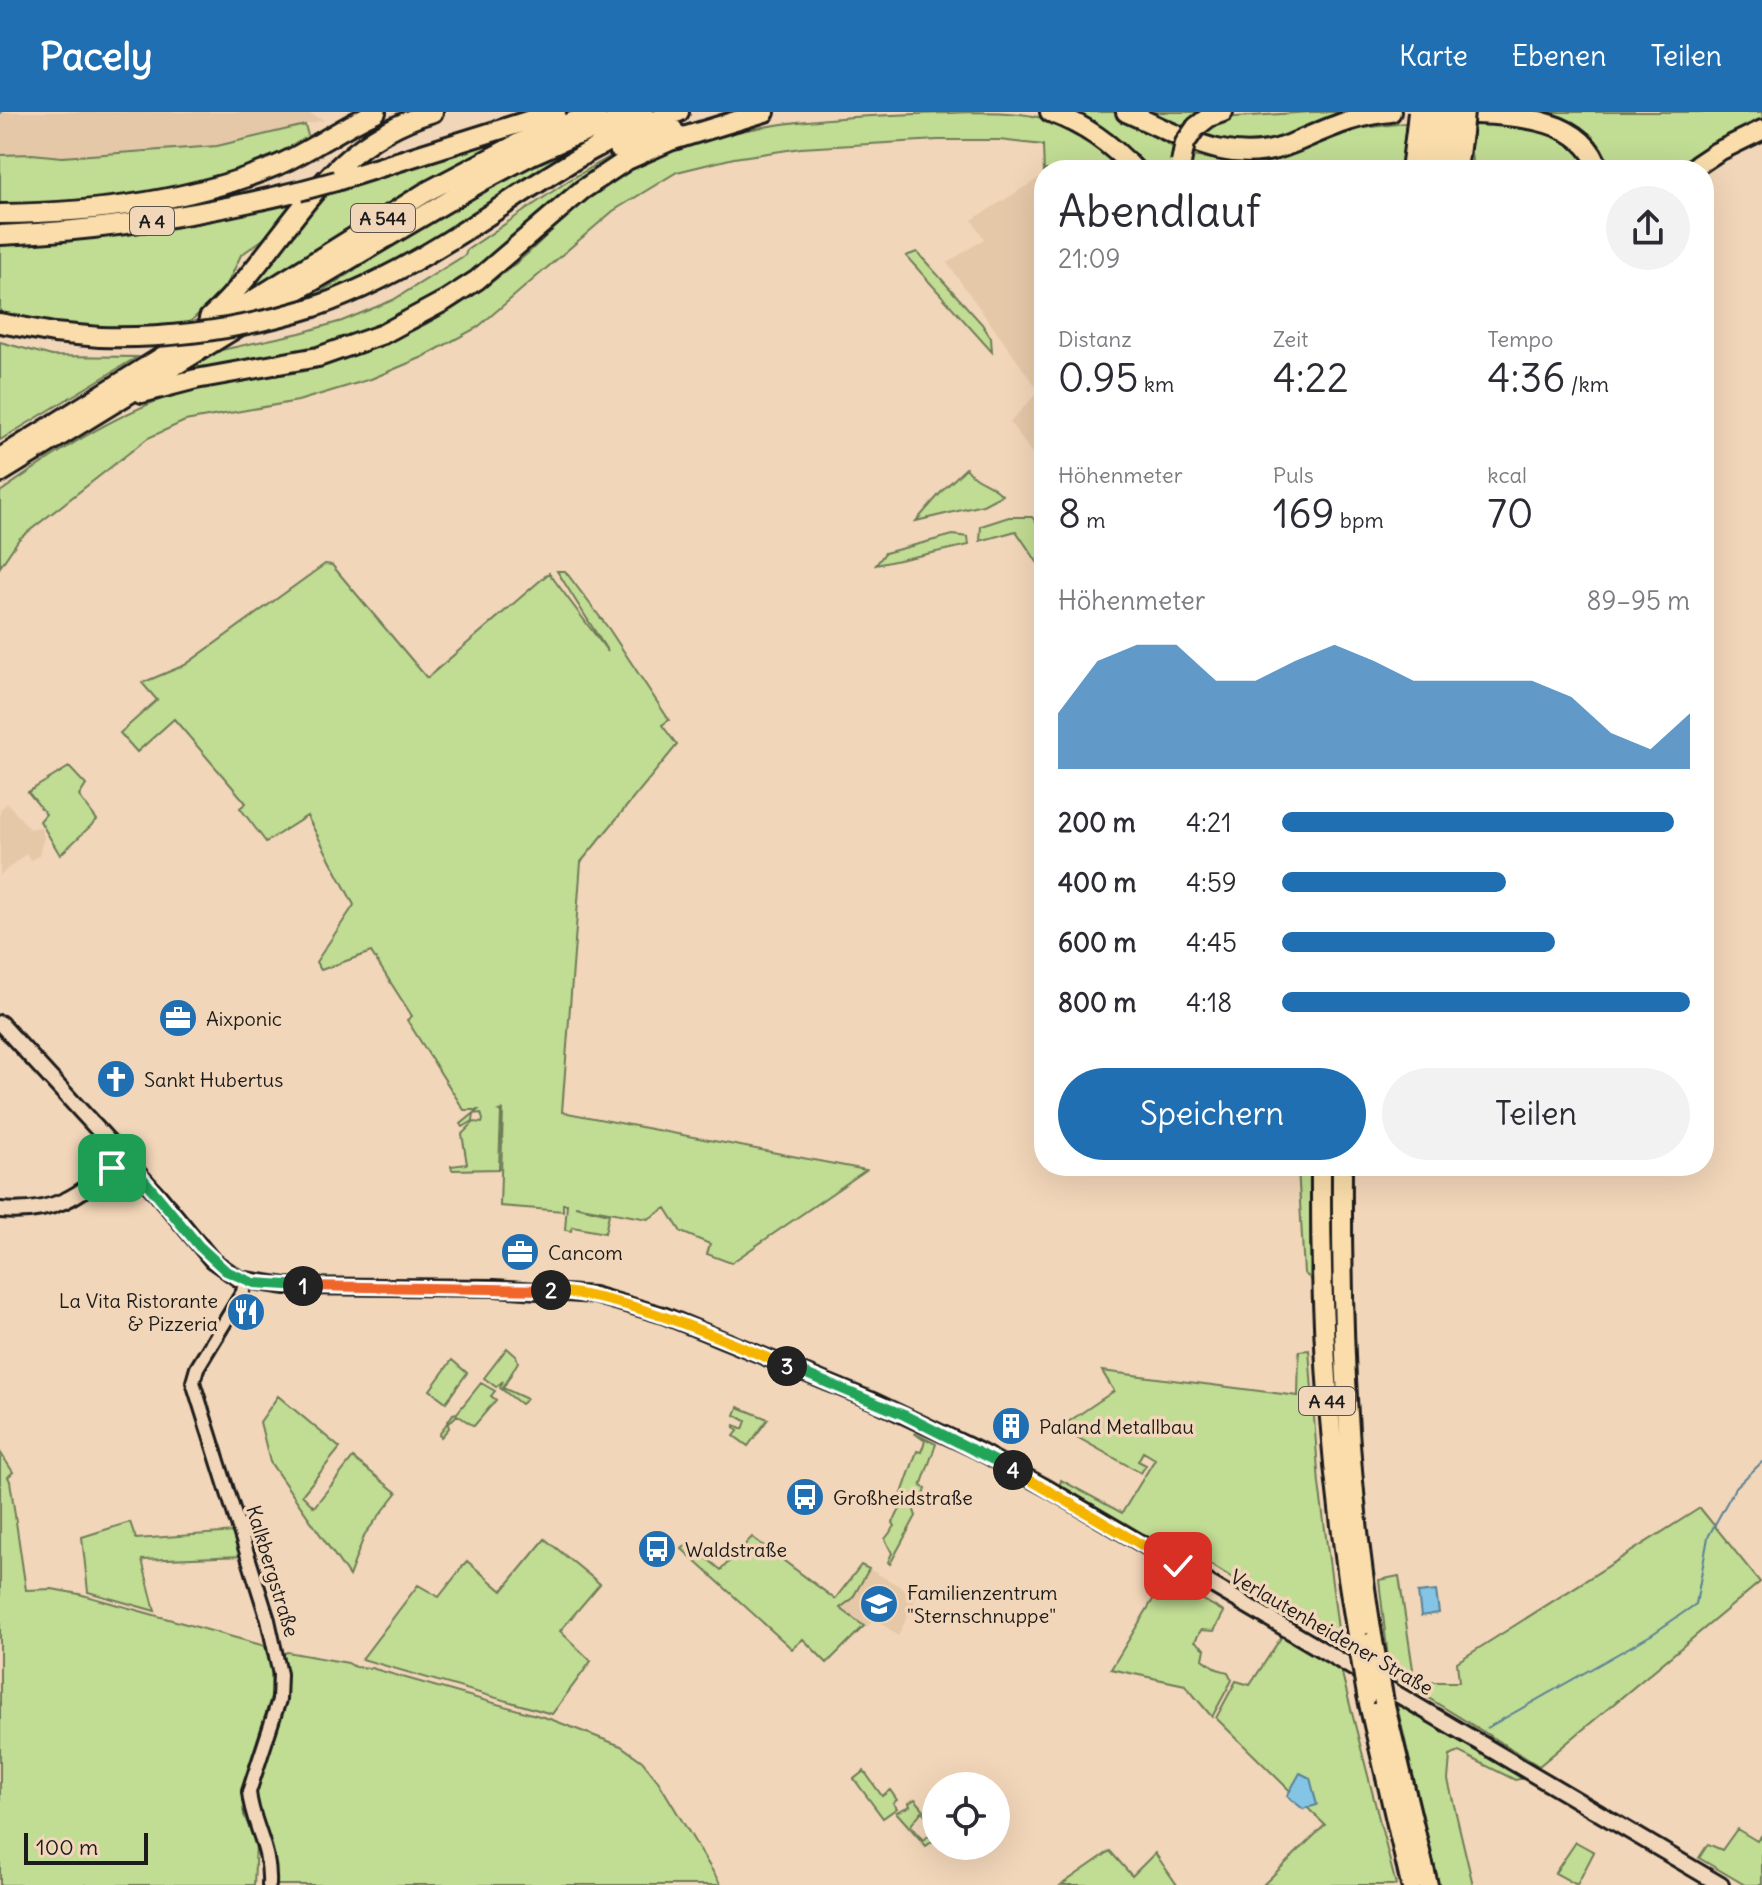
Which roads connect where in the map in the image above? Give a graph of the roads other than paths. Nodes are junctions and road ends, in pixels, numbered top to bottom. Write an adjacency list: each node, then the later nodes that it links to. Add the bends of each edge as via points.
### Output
1 (376, 112): 28 (highway, via 282,163 214,188 98,208)
2 (433, 112): 31 (highway, via 385,131 325,178 230,297)
3 (597, 112): 31 (highway, A 544, via 521,142 439,185)
4 (644, 112): 32 (highway, A 544, via 531,155)
5 (679, 112): 27 (highway, via 599,145)
6 (749, 112): 27 (highway, via 655,134)
7 (765, 112): 32 (highway, via 627,160 570,200 477,280 383,334 318,357 182,382)
8 (1050, 112): 18 (highway, via 1100,136)
9 (1126, 112): 11 (highway, via 1209,149 1240,153 1287,146 1359,116)
10 (1223, 112): 19 (highway, bridge, via 1196,127)
11 (1391, 112)
12 (1433, 112): 16 (highway, bridge)
13 (1450, 112): 16 (highway, bridge)
14 (1464, 112): 16 (highway, bridge)
15 (550, 113): 29 (highway, A 4, bridge, via 336,181 210,212)
16 (1432, 125): 20 (highway); 21 (highway); 22 (highway); 23 (highway); 24 (highway); 25 (highway, via 1530,117 1556,121 1578,136)
17 (1762, 130): 26 (highway)
18 (1125, 160)
19 (1182, 160)
20 (1416, 160)
21 (1427, 160)
22 (1441, 160)
23 (1451, 160)
24 (1458, 160)
25 (1595, 160)
26 (1705, 160)
27 (518, 195): 30 (highway, bridge, via 356,292 262,322 156,337 100,337)
28 (0, 214)
29 (0, 235)
30 (0, 323)
31 (181, 345): 33 (highway, A 544)
32 (116, 401): 34 (highway, A 544)
33 (0, 458)
34 (0, 473)
35 (0, 1023): 36 (main road, Verlautenheidener Straße)
36 (125, 1157): 39 (main road, via 58,1205); 40 (main road, Verlautenheidener Straße, via 212,1260)
37 (1321, 1176): 41 (highway, A 44, via 1330,1438 1340,1536)
38 (1342, 1176): 41 (highway, A 44, via 1344,1362)
39 (0, 1210)
40 (245, 1281): 43 (street, Kalkbergstraße, via 193,1382 280,1674 279,1700 249,1792 269,1856); 46 (main road, Verlautenheidener Straße, via 551,1290 614,1300 707,1333 894,1410 991,1457)
41 (1365, 1638): 42 (highway, A 44, bridge)
42 (1375, 1699): 44 (highway, A 44); 45 (highway, A 44)
43 (269, 1885)
44 (1411, 1885)
45 (1428, 1885)
46 (1721, 1885)

